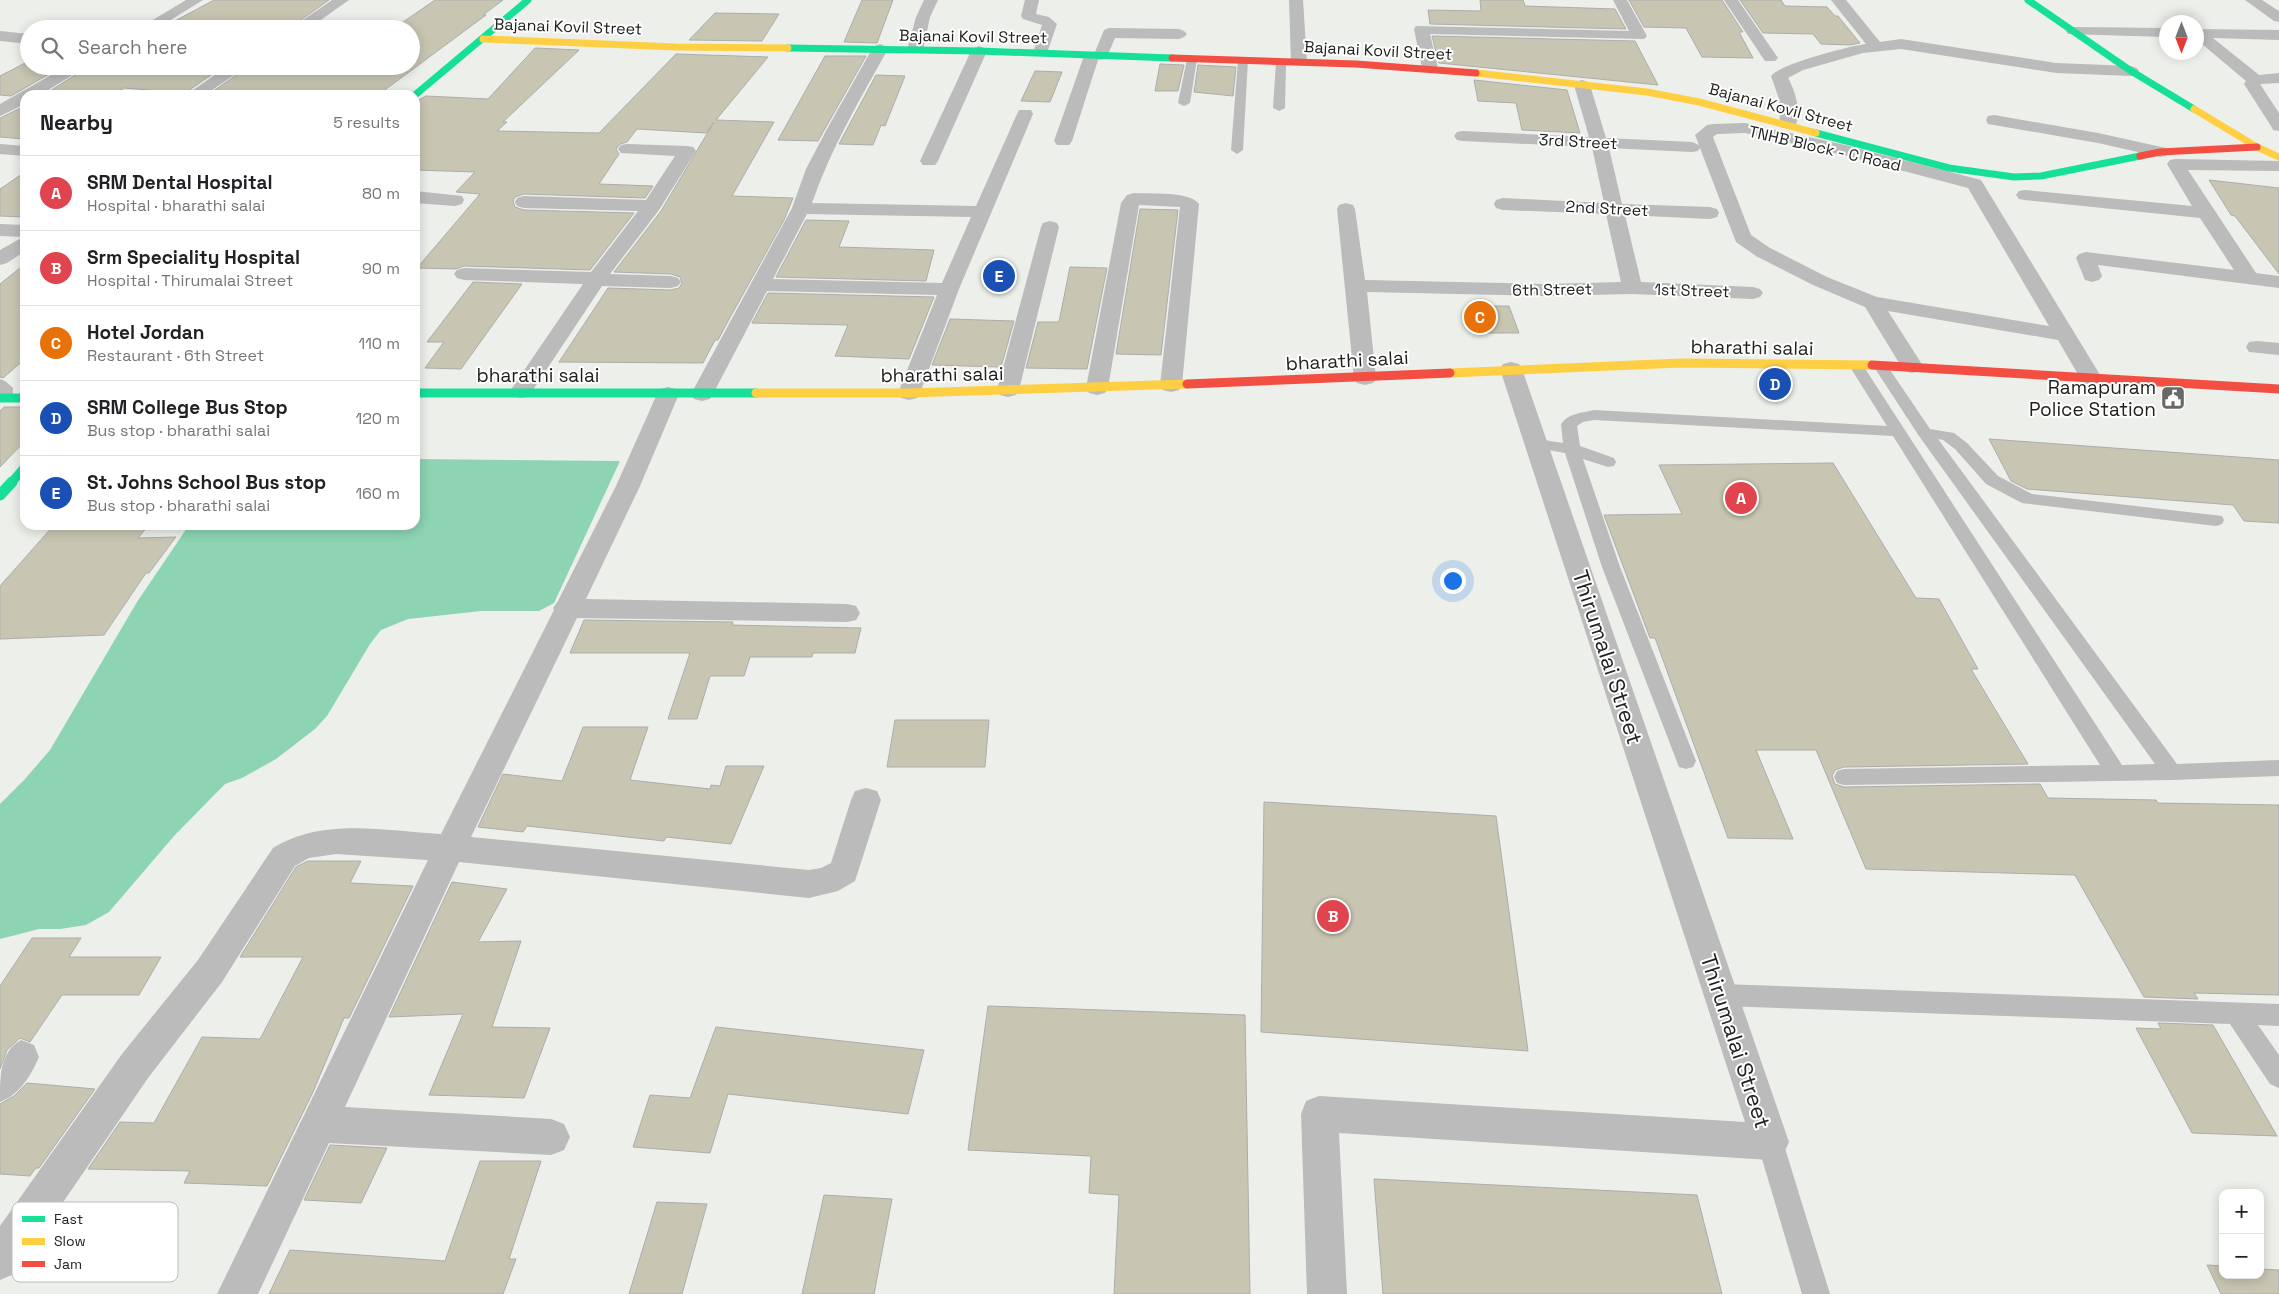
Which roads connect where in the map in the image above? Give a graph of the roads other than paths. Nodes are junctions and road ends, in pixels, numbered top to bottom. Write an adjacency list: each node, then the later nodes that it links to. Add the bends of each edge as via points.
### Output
1 (196, 0): 13 (street)
2 (342, 0): 14 (street)
3 (528, 0): 23 (street)
4 (931, 0): 26 (street)
5 (1032, 0): 28 (street, via 1028,16 1050,24)
6 (1296, 0): 34 (street)
7 (1620, 0): 35 (street, via 1639,36 1421,29)
8 (1731, 0): 30 (street)
9 (1838, 0): 24 (street)
10 (2028, 0): 15 (street)
11 (2252, 0): 12 (street)
12 (2279, 18)
13 (161, 20)
14 (311, 20)
15 (2074, 31): 16 (street); 36 (street)
16 (2159, 33)
17 (2204, 33): 19 (street)
18 (1179, 34): 29 (street, via 1109,33)
19 (2279, 35)
20 (0, 36): 21 (street)
21 (20, 38)
22 (2204, 39): 40 (street)
23 (483, 40): 25 (street, Bajanai Kovil Street); 44 (street)
24 (1876, 46): 36 (street, via 1917,45 2056,68); 52 (street, via 1797,67 1779,76 1790,103)
25 (880, 50): 26 (street, Bajanai Kovil Street); 73 (street, via 815,169)
26 (915, 50): 27 (street, Bajanai Kovil Street)
27 (979, 51): 28 (street, Bajanai Kovil Street); 65 (street)
28 (1040, 53): 29 (street, Bajanai Kovil Street)
29 (1096, 56): 31 (street, Bajanai Kovil Street); 55 (street)
30 (1770, 58)
31 (1192, 59): 32 (street, Bajanai Kovil Street); 46 (lane)
32 (1243, 60): 33 (street, Bajanai Kovil Street); 61 (lane)
33 (1281, 62): 34 (street, Bajanai Kovil Street); 48 (lane)
34 (1300, 62): 35 (street, Bajanai Kovil Street)
35 (1430, 68): 41 (street, Bajanai Kovil Street)
36 (2131, 71): 58 (street)
37 (63, 75): 42 (street)
38 (224, 75): 43 (street)
39 (2279, 78): 40 (street)
40 (2255, 80): 47 (street, via 2253,88)
41 (1582, 85): 52 (street, Bajanai Kovil Street, via 1648,92); 56 (street)
42 (37, 90)
43 (202, 90)
44 (420, 90)
45 (20, 99): 49 (street)
46 (1184, 103)
47 (2272, 106): 53 (street)
48 (1279, 108)
49 (0, 111)
50 (1025, 114): 76 (street)
51 (1994, 120): 63 (street, via 2115,140)
52 (1788, 124): 63 (street, Bajanai Kovil Street, via 1949,168 2014,177 2041,176)
53 (2279, 126)
54 (1463, 136): 56 (street, 3rd Street)
55 (1063, 141)
56 (1599, 142): 57 (street, 3rd Street); 75 (street)
57 (1692, 147)
58 (2258, 147): 63 (street, Bajanai Kovil Street); 64 (street)
59 (627, 148): 72 (street, via 687,151)
60 (0, 149): 62 (street)
61 (1237, 150)
62 (20, 151)
63 (2160, 152)
64 (2279, 157)
65 (929, 161)
66 (2279, 166): 78 (street, via 2176,164)
67 (2025, 195): 78 (street)
68 (420, 197): 69 (street)
69 (455, 200)
70 (524, 202): 72 (street)
71 (1503, 204): 75 (street, 2nd Street)
72 (652, 206): 87 (street)
73 (801, 208): 76 (street); 90 (street)
74 (1346, 209): 91 (street)
75 (1614, 209): 77 (street, 2nd Street); 92 (street)
76 (981, 212): 93 (street)
77 (1710, 213)
78 (2206, 214): 86 (street)
79 (1050, 227): 108 (street)
80 (0, 230): 81 (street)
81 (20, 231)
82 (20, 245): 83 (street)
83 (0, 259)
84 (464, 274): 87 (street)
85 (2092, 276): 86 (street, via 2086,258)
86 (2249, 278): 89 (street)
87 (597, 279): 88 (street); 109 (street)
88 (671, 282)
89 (2279, 282)
90 (761, 285): 93 (street); 114 (street)
91 (1356, 286): 92 (street, 6th Street, via 1544,290); 103 (street)
92 (1632, 288): 94 (street, 1st Street)
93 (949, 289): 112 (street)
94 (1753, 293)
95 (1873, 303): 96 (street, TNHB Block - C Road); 96 (street, TNHB Block - C Road, via 1787,265 1743,238 1704,135 1713,129 1745,128 1975,184); 99 (street)
96 (2064, 335): 104 (street)
97 (2257, 347): 98 (street)
98 (2279, 349)
99 (1912, 366): 101 (street, bharathi salai); 104 (street, bharathi salai)
100 (1857, 367): 101 (street, bharathi salai); 102 (street, bharathi salai, via 1681,363); 116 (lane)
101 (1881, 367): 117 (lane)
102 (1511, 369): 103 (street, bharathi salai); 118 (street, Thirumalai Street)
103 (1365, 378): 105 (street, bharathi salai)
104 (2091, 378): 107 (street, bharathi salai)
105 (1171, 385): 106 (street, bharathi salai); 106 (street, via 1190,204 1183,200 1134,199 1130,203)
106 (1097, 388): 108 (street, bharathi salai)
107 (2279, 389)
108 (1008, 390): 112 (street, bharathi salai)
109 (521, 392): 111 (street, bharathi salai); 113 (street, bharathi salai)
110 (2, 393): 115 (street)
111 (420, 393)
112 (909, 393): 114 (street, bharathi salai)
113 (668, 394): 114 (street, bharathi salai); 124 (street, via 628,486)
114 (702, 394)
115 (20, 397)
116 (1896, 430): 119 (lane, via 1594,415 1578,418 1569,424); 129 (lane)
117 (1925, 433): 123 (lane, via 1948,436 1992,480 2028,499); 128 (lane)
118 (1536, 444): 119 (lane); 133 (street, Thirumalai Street)
119 (1572, 449): 120 (lane); 126 (lane, via 1611,567)
120 (1608, 462)
121 (20, 472): 122 (street)
122 (0, 494)
123 (2216, 520)
124 (566, 608): 125 (street); 132 (street)
125 (847, 612)
126 (1686, 761)
127 (2279, 768): 128 (lane)
128 (2172, 772): 129 (lane)
129 (2116, 773): 130 (lane)
130 (1844, 777)
131 (866, 800): 132 (street, via 844,871 826,881 809,884)
132 (450, 848): 139 (street); 142 (street, via 336,841 300,847 284,857 210,971 134,1066)
133 (1721, 996): 134 (lane); 141 (street, Thirumalai Street)
134 (2237, 1014): 135 (lane); 137 (lane)
135 (2279, 1014)
136 (21, 1057): 138 (street)
137 (2279, 1076)
138 (0, 1085)
139 (318, 1124): 140 (street); 145 (street)
140 (551, 1137)
141 (1770, 1142): 146 (street, Thirumalai Street, via 1318,1114); 147 (lane)
142 (40, 1202)
143 (12, 1243): 144 (street)
144 (0, 1260)
145 (237, 1294)
146 (1327, 1294)
147 (1816, 1294)

